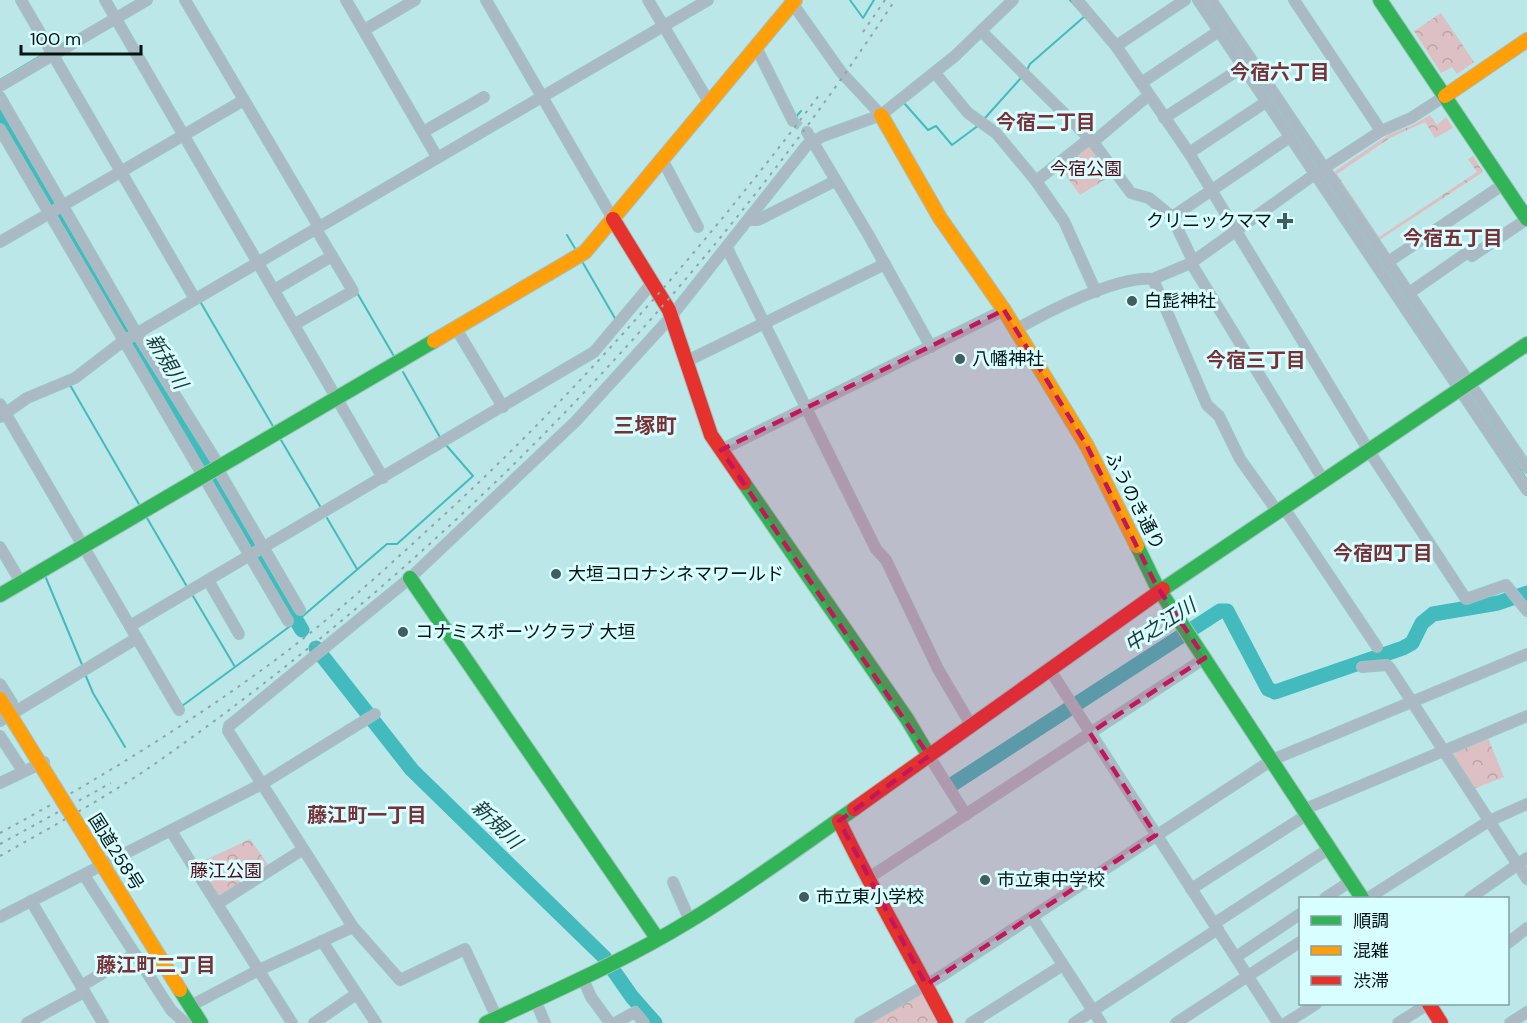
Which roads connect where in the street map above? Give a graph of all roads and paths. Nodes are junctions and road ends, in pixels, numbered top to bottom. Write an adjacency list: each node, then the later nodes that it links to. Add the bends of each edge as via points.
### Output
1 (21, 0): 26 (street)
2 (105, 0): 18 (street)
3 (147, 0): 18 (street)
4 (185, 0): 36 (street)
5 (346, 0): 20 (street)
6 (415, 0): 20 (street)
7 (486, 0): 35 (street)
8 (648, 0): 19 (street)
9 (708, 0): 19 (street)
10 (1013, 0): 21 (street)
11 (1077, 0): 24 (street)
12 (1185, 0): 24 (street)
13 (1198, 0): 22 (street)
14 (1212, 0): 53 (street)
15 (1293, 0): 43 (street)
16 (1380, 0): 32 (main road)
17 (792, 1): 25 (main road); 39 (street, via 844,75)
18 (116, 18): 26 (street); 46 (street)
19 (663, 26): 35 (street); 38 (street)
20 (364, 30): 44 (street)
21 (981, 31): 28 (street); 48 (street)
22 (1219, 31): 27 (street); 29 (street)
23 (1527, 40): 32 (main road)
24 (1116, 46): 29 (street)
25 (756, 47): 38 (main road); 41 (street)
26 (53, 55): 30 (street); 54 (street)
27 (1243, 67): 37 (street); 40 (street)
28 (935, 73): 39 (street); 57 (street, via 968,113 996,133)
29 (1141, 83): 31 (street)
30 (0, 86)
31 (1149, 95): 40 (street); 48 (street)
32 (1445, 96): 43 (street); 58 (main road)
33 (0, 97): 60 (street)
34 (484, 97): 44 (street)
35 (542, 97): 51 (street); 63 (street)
36 (244, 100): 46 (street); 67 (street)
37 (1266, 102): 47 (street); 50 (street)
38 (710, 104): 52 (main road)
39 (881, 115): 49 (street); 82 (main road, ふうのき通り, via 940,218)
40 (1164, 118): 50 (street)
41 (793, 121)
42 (0, 129): 61 (street)
43 (1381, 131): 53 (street)
44 (423, 132): 51 (street)
45 (807, 132): 49 (street)
46 (184, 135): 54 (street); 72 (street)
47 (1290, 136): 55 (street); 59 (street)
48 (1091, 140): 57 (street); 62 (street, via 1131,193 1149,198)
49 (812, 142): 56 (street); 65 (street)
50 (1189, 153): 59 (street)
51 (437, 158): 67 (street)
52 (662, 159): 63 (main road); 66 (street)
53 (1325, 169): 55 (street); 74 (street)
54 (121, 171): 60 (street); 81 (street)
55 (1315, 174): 68 (street); 93 (street)
56 (835, 181): 65 (street, via 759,220); 75 (street)
57 (1036, 181): 79 (street, via 1064,221)
58 (1504, 184): 64 (main road); 74 (street)
59 (1211, 190): 62 (street); 68 (street)
60 (62, 206): 61 (street); 88 (street)
61 (50, 214): 69 (street); 89 (street)
62 (1172, 217): 73 (street)
63 (613, 219): 77 (main road); 86 (main road, via 577,258)
64 (1527, 219): 80 (street, via 1472,256 1468,252)
65 (750, 220): 70 (street)
66 (698, 227)
67 (317, 228): 71 (street); 72 (street)
68 (1235, 230): 73 (street); 100 (street)
69 (0, 242)
70 (727, 248): 83 (street); 84 (street)
71 (332, 256): 78 (street); 85 (street, via 353,291)
72 (258, 262): 78 (street); 81 (street)
73 (1192, 262): 76 (street); 104 (street)
74 (1388, 262): 80 (street)
75 (885, 264): 84 (street); 91 (street)
76 (1153, 279): 79 (street); 106 (street, via 1207,405 1219,416 1240,459)
77 (652, 284): 83 (main road); 96 (street, via 594,352)
78 (274, 290): 85 (street)
79 (1096, 292): 87 (street)
80 (1409, 293): 93 (street)
81 (195, 299): 88 (street)
82 (1004, 310): 87 (main road, ふうのき通り); 91 (street)
83 (670, 318): 92 (main road); 111 (street, via 576,421)
84 (765, 322): 92 (street); 97 (street)
85 (295, 324): 94 (street)
86 (457, 330): 94 (main road); 96 (street)
87 (1015, 330): 114 (main road, ふうのき通り, via 1087,446)
88 (137, 334): 89 (street); 102 (street)
89 (126, 340): 98 (street, via 75,378 27,398); 102 (street)
90 (1527, 344): 93 (main road)
91 (931, 347): 97 (street)
92 (686, 362): 99 (main road, via 711,435)
93 (1465, 386): 100 (main road); 101 (street); 105 (street)
94 (338, 399): 102 (main road); 103 (street)
95 (0, 404): 98 (street)
96 (503, 407): 103 (street)
97 (807, 409): 99 (street); 135 (street, via 938,669)
98 (3, 415): 108 (street)
99 (721, 450): 139 (main road)
100 (1369, 451): 104 (main road); 117 (street, via 1466,599 1506,585)
101 (1527, 468)
102 (211, 472): 108 (main road); 109 (street, via 220,473); 110 (street)
103 (383, 478): 109 (street)
104 (1324, 481): 106 (main road)
105 (1527, 490)
106 (1280, 510): 114 (main road); 122 (street)
107 (0, 547): 113 (street)
108 (85, 547): 113 (main road); 119 (street)
109 (262, 548): 110 (street); 116 (street)
110 (251, 555): 112 (street); 118 (street)
111 (410, 578): 143 (street, via 229,726 228,731); 175 (main road)
112 (208, 580): 119 (street); 120 (street)
113 (22, 584): 115 (main road)
114 (1160, 591): 124 (main road, ふうのき通り); 126 (main road)
115 (0, 596)
116 (300, 610)
117 (1527, 611)
118 (288, 621)
119 (130, 626): 121 (street)
120 (238, 634)
121 (137, 638): 130 (street); 131 (street)
122 (1377, 647)
123 (1527, 654): 129 (street)
124 (1205, 658): 136 (street); 140 (main road, ふうのき通り)
125 (1362, 667): 129 (street, via 1387,665)
126 (1050, 670): 135 (main road); 136 (street)
127 (0, 684): 130 (street)
128 (0, 699): 187 (main road, 国道258号, bridge)
129 (1412, 702): 138 (street); 140 (street)
130 (16, 710): 134 (street); 141 (street, via 48,760)
131 (179, 710)
132 (375, 714): 143 (street)
133 (1527, 716): 138 (street)
134 (0, 720): 187 (main road, 国道258号)
135 (972, 725): 139 (main road)
136 (1090, 734): 146 (street); 150 (street)
137 (0, 736): 141 (street)
138 (1443, 751): 145 (street); 148 (street)
139 (929, 756): 146 (street); 147 (main road)
140 (1272, 760): 145 (main road, ふうのき通り); 150 (street)
141 (23, 771): 142 (street)
142 (0, 783)
143 (261, 784): 149 (street); 152 (street)
144 (1527, 804): 148 (street)
145 (1306, 812): 151 (main road, ふうのき通り); 161 (street)
146 (966, 814): 157 (street)
147 (839, 821): 157 (main road); 171 (main road)
148 (1489, 821): 155 (street); 164 (street)
149 (171, 831): 154 (street); 167 (street)
150 (1156, 835): 161 (street); 170 (street)
151 (1330, 848): 159 (main road, ふうのき通り); 172 (street)
152 (302, 850): 167 (street); 173 (street)
153 (1527, 858): 155 (street)
154 (105, 864): 156 (street); 190 (street)
155 (1518, 865): 158 (street); 165 (street)
156 (84, 875): 166 (street); 179 (street)
157 (867, 879): 185 (main road)
158 (1527, 879)
159 (1351, 881): 162 (street); 163 (main road, ふうのき通り)
160 (673, 882): 171 (street)
161 (1191, 889): 172 (street)
162 (1326, 897)
163 (1361, 897)
164 (1370, 897)
165 (1471, 897)
166 (31, 901): 169 (street); 186 (street)
167 (217, 904): 182 (street)
168 (1299, 915): 180 (street)
169 (0, 917)
170 (1032, 917): 181 (street); 185 (street)
171 (690, 921): 175 (main road)
172 (1216, 926): 180 (street); 194 (street)
173 (353, 927): 176 (street); 196 (street, via 400,980 465,949)
174 (1527, 928): 177 (street)
175 (657, 938): 184 (main road)
176 (322, 941): 182 (street); 188 (street)
177 (1509, 942)
178 (1299, 943): 183 (street)
179 (135, 954): 186 (street); 199 (street, via 171,1010)
180 (1236, 957): 183 (street)
181 (1063, 965): 194 (street); 211 (street)
182 (259, 970): 190 (street); 202 (street)
183 (1248, 976): 214 (street); 215 (street)
184 (583, 979): 189 (main road); 206 (street)
185 (926, 985): 209 (street); 210 (main road)
186 (82, 989): 197 (street); 198 (street)
187 (176, 993): 199 (main road, 国道258号); 200 (main road, 国道258号)
188 (355, 995): 203 (street); 204 (street)
189 (536, 1002): 196 (main road); 205 (street)
190 (196, 1003): 201 (street)
191 (1314, 1005): 216 (street)
192 (1427, 1005): 217 (street)
193 (1430, 1005): 218 (main road)
194 (1093, 1011): 212 (street); 213 (street)
195 (1527, 1012): 219 (street)
196 (492, 1021)
197 (27, 1023)
198 (102, 1023)
199 (187, 1023)
200 (201, 1023)
201 (208, 1023)
202 (292, 1023)
203 (314, 1023)
204 (376, 1023)
205 (545, 1023)
206 (610, 1023)
207 (615, 1023): 208 (street, via 635,1012)
208 (644, 1023)
209 (860, 1023)
210 (946, 1023)
211 (971, 1023)
212 (1074, 1023)
213 (1101, 1023)
214 (1176, 1023)
215 (1278, 1023)
216 (1286, 1023)
217 (1398, 1023)
218 (1441, 1023)
219 (1510, 1023)

